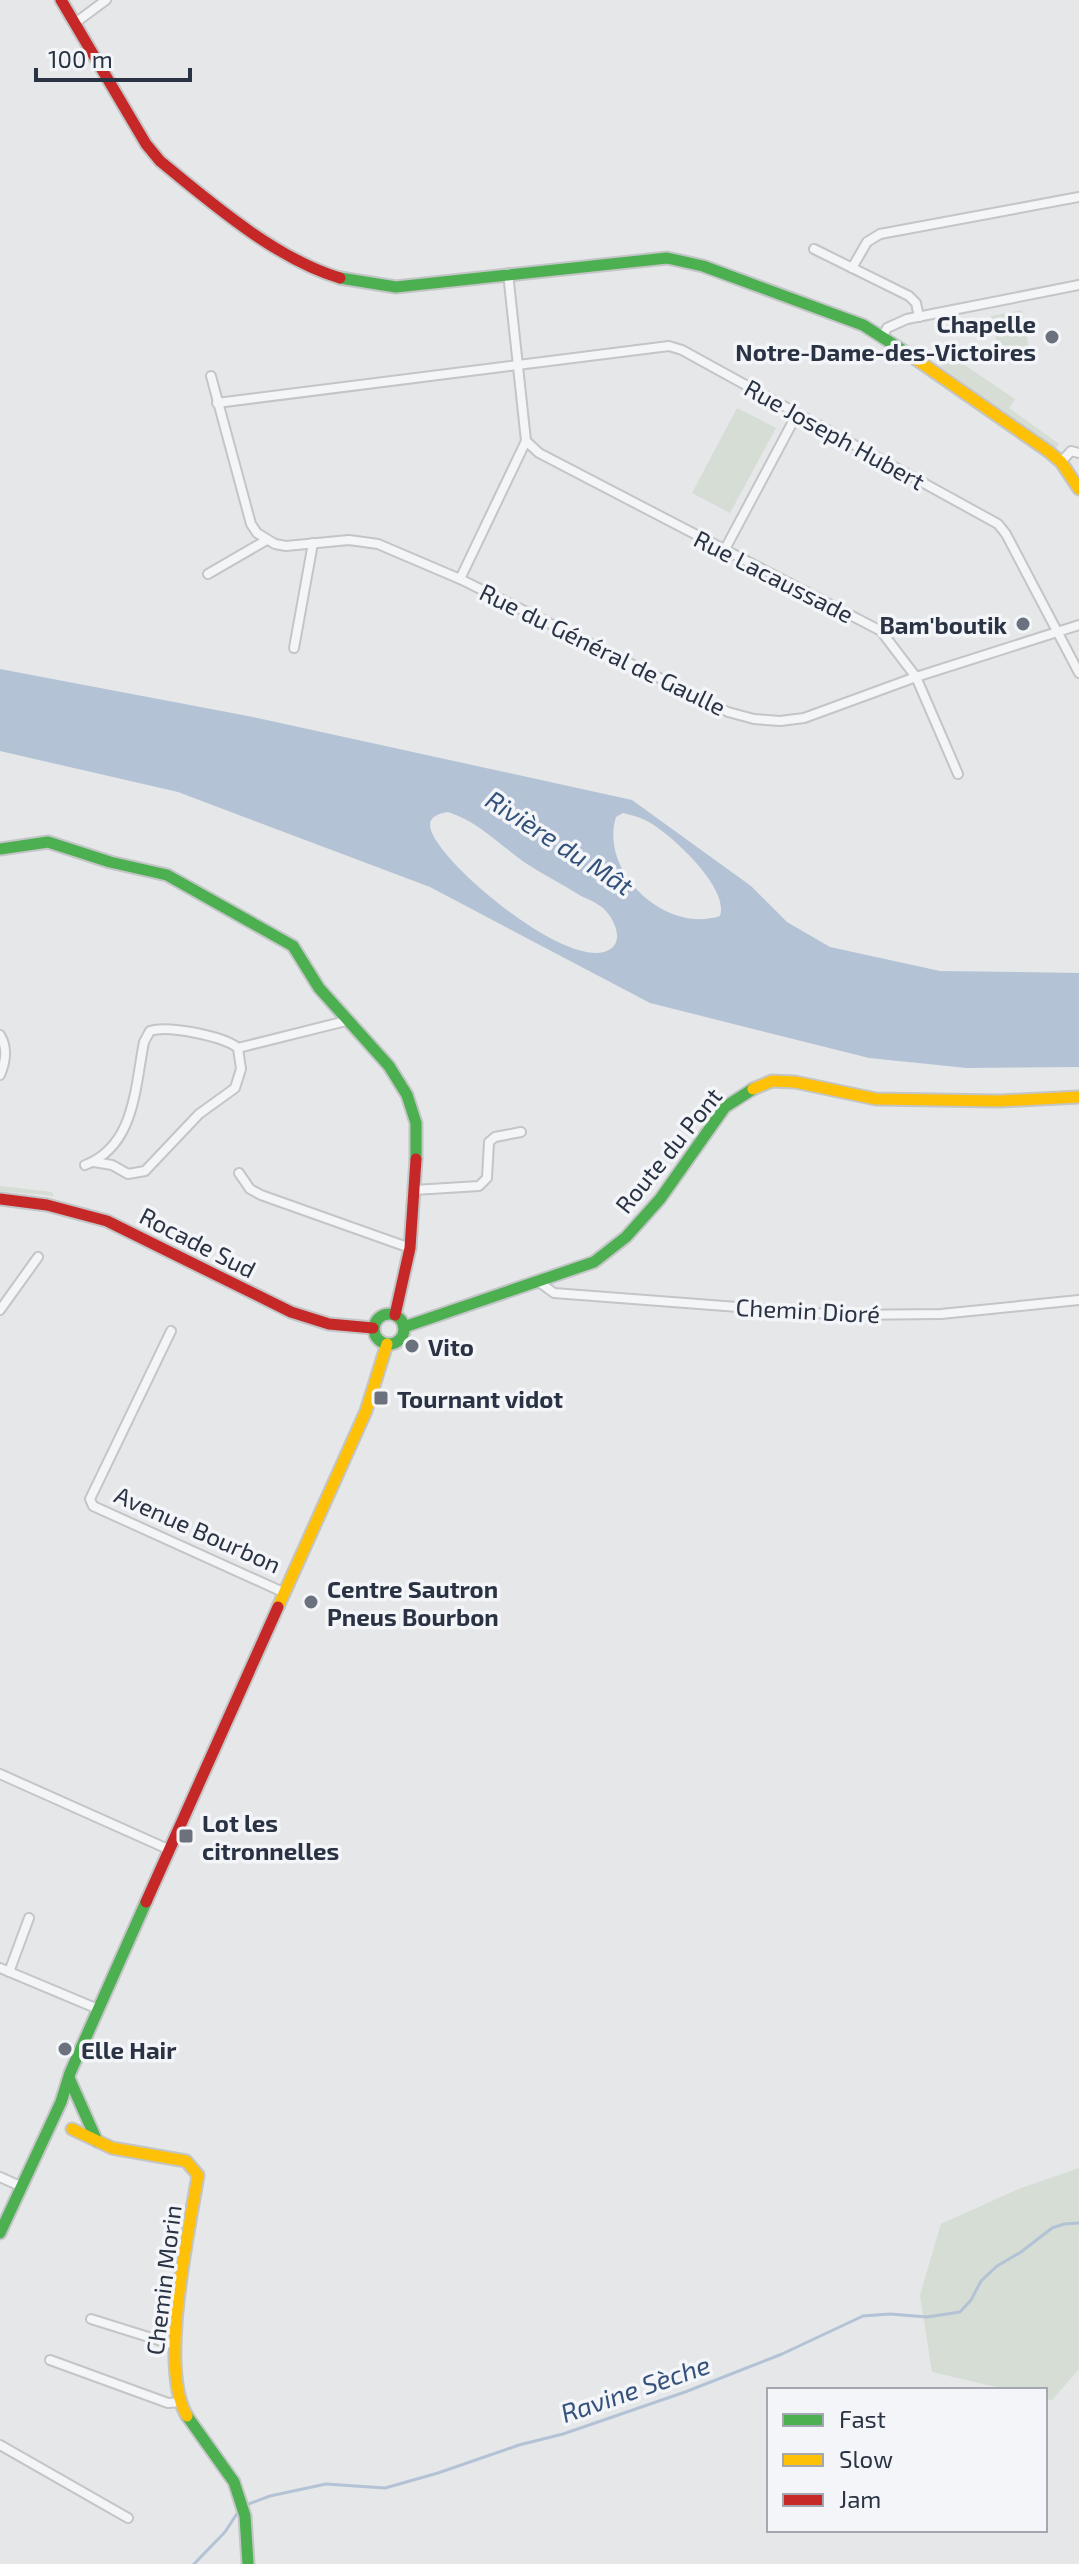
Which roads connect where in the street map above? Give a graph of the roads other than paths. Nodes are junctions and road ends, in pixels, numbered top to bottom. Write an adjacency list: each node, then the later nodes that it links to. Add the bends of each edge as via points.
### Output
1 (61, 0): 3 (main road)
2 (106, 0): 3 (street)
3 (75, 23): 7 (main road, via 160,161 304,263 365,285 396,287)
4 (1079, 197): 6 (street, via 880,234 867,242)
5 (814, 249): 6 (street)
6 (852, 268): 9 (street, via 909,296)
7 (508, 273): 10 (main road, via 651,258 682,260); 11 (street)
8 (1079, 285): 9 (street)
9 (919, 317): 10 (street, via 896,323)
10 (883, 336): 17 (main road)
11 (519, 365): 13 (street, Rue Joseph Hubert); 14 (street, Rue Joseph Hubert, via 669,346); 15 (street)
12 (211, 376): 13 (street)
13 (217, 403): 19 (street, via 251,524)
14 (797, 414): 21 (street); 25 (street, Rue Joseph Hubert, via 998,524)
15 (526, 441): 21 (street, Rue Lacaussade, via 539,453); 23 (street)
16 (1079, 453): 17 (street, via 1071,451)
17 (1061, 462): 18 (main road)
18 (1079, 489)
19 (265, 541): 20 (street, Rue du Général de Gaulle, via 286,546); 22 (street)
20 (313, 543): 23 (street, Rue du Général de Gaulle, via 378,544); 26 (street)
21 (724, 551): 28 (street, Rue Lacaussade, via 881,631)
22 (208, 574)
23 (460, 579): 28 (street, Rue du Général de Gaulle, via 702,701 754,719 804,718)
24 (1079, 625): 25 (street, Rue du Général de Gaulle)
25 (1058, 632): 27 (street, Rue Joseph Hubert); 28 (street, Rue du Général de Gaulle)
26 (294, 648)
27 (1079, 673)
28 (916, 677): 29 (street, Rue Lacaussade)
29 (958, 774)
30 (0, 849): 31 (main road, via 48,842 167,875 293,946)
31 (346, 1021): 33 (street); 38 (main road, via 389,1066 407,1095 416,1123)
32 (0, 1035): 34 (street, via 6,1053)
33 (238, 1048): 33 (street, via 217,1038 150,1031 127,1125 112,1149 90,1164 112,1165 128,1174 145,1171 199,1114 235,1088 241,1069)
34 (0, 1075)
35 (1079, 1097): 42 (main road, Route du Pont, via 876,1099 772,1081 725,1107 660,1199 626,1237 594,1262)
36 (521, 1132): 38 (street, via 489,1142 487,1178 479,1186)
37 (239, 1173): 40 (street, via 261,1195)
38 (414, 1190): 40 (main road)
39 (0, 1199): 49 (main road, Rocade Sud, via 95,1216 291,1312 329,1324)
40 (410, 1248): 47 (main road)
41 (38, 1257): 44 (street)
42 (539, 1282): 45 (street, Chemin Dioré, via 554,1293 841,1315 941,1314); 48 (main road, Route du Pont)
43 (0, 1291): 44 (street)
44 (9, 1298): 46 (street)
45 (1079, 1300)
46 (0, 1310)
47 (395, 1315): 48 (main road); 49 (main road, via 380,1316)
48 (404, 1327): 51 (main road, via 400,1340)
49 (373, 1328): 51 (main road, via 376,1338)
50 (171, 1331): 52 (street, Avenue Bourbon, via 90,1499 93,1506)
51 (387, 1344): 52 (main road, Avenue Bourbon, via 366,1411)
52 (285, 1593): 54 (main road, Avenue Bourbon)
53 (0, 1774): 54 (street)
54 (170, 1850): 57 (main road, Avenue Bourbon)
55 (29, 1918): 56 (street)
56 (5, 1970): 57 (street)
57 (98, 2009): 58 (main road, Avenue Bourbon)
58 (69, 2077): 59 (main road, Avenue Bourbon); 60 (main road)
59 (61, 2102): 60 (main road); 61 (main road)
60 (80, 2102): 62 (main road)
61 (55, 2115): 63 (main road); 64 (main road)
62 (84, 2119): 63 (main road); 65 (main road)
63 (68, 2128): 64 (main road); 65 (main road, Chemin Morin)
64 (46, 2135): 67 (main road)
65 (98, 2142): 70 (main road, Chemin Morin, via 186,2161 198,2175)
66 (0, 2177): 67 (street)
67 (20, 2186): 68 (main road)
68 (0, 2233)
69 (91, 2319): 70 (street)
70 (174, 2345): 72 (main road, Chemin Morin)
71 (50, 2360): 72 (street, via 168,2403)
72 (181, 2402): 75 (main road, Chemin Morin, via 234,2482 245,2516)
73 (0, 2445): 74 (street)
74 (128, 2518)
75 (248, 2564)

